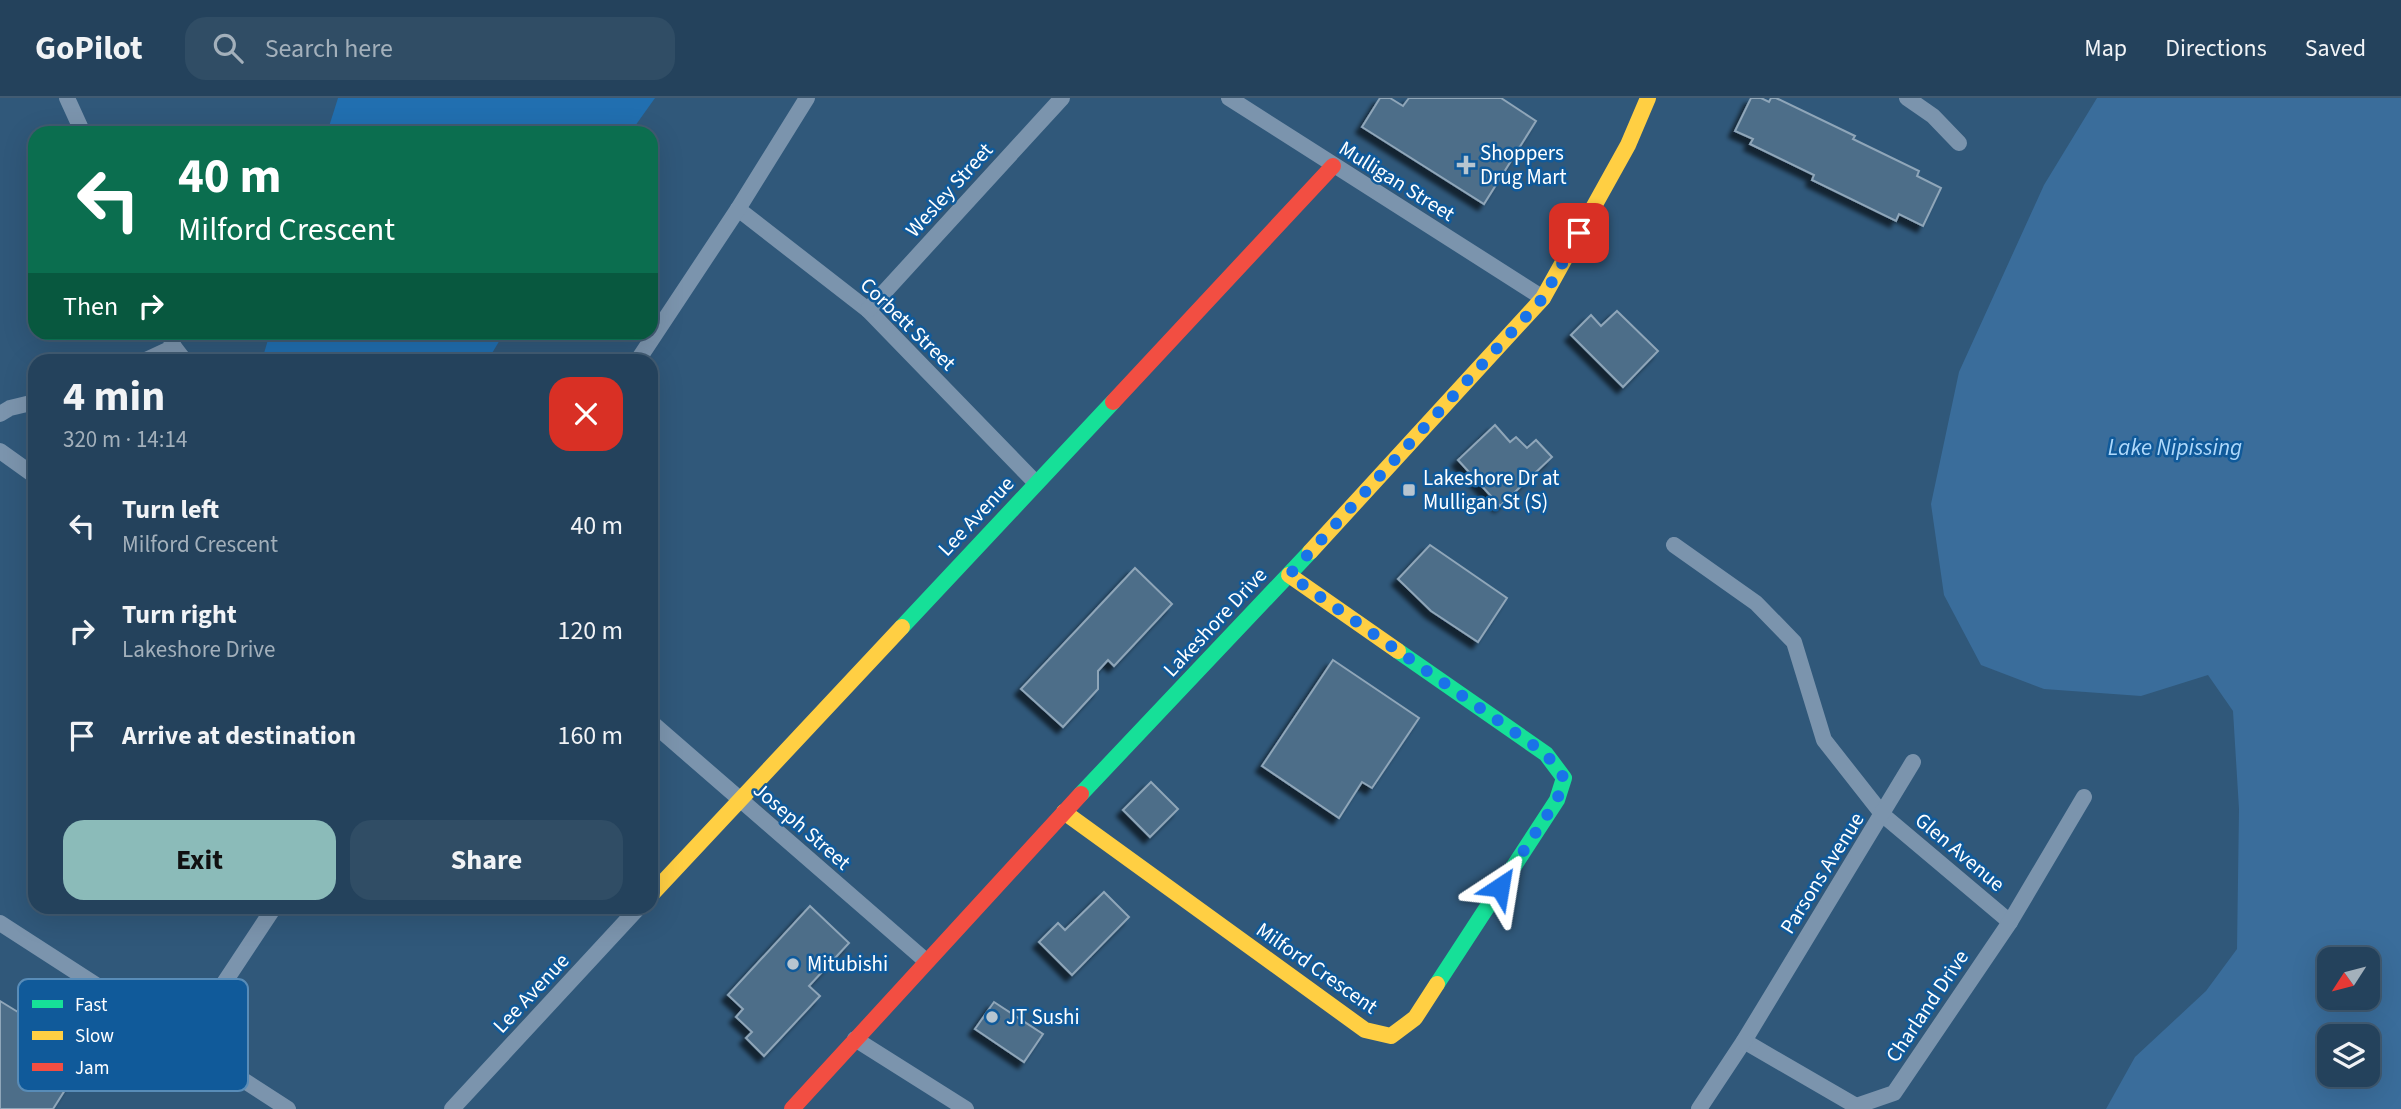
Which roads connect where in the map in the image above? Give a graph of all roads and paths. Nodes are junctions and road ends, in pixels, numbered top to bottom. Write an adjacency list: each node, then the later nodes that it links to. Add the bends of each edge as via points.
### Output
1 (807, 98): 10 (street)
2 (1062, 98): 12 (street, Wesley Street)
3 (1229, 98): 9 (street, Mulligan Street)
4 (1648, 98): 11 (street, Lakeshore Drive, via 1628,145)
5 (1907, 98): 8 (street)
6 (74, 100): 7 (street)
7 (81, 126)
8 (1959, 143)
9 (1333, 166): 11 (street, Mulligan Street); 20 (street, Lee Avenue)
10 (738, 209): 12 (street, Corbett Street); 13 (street)
11 (1543, 298): 22 (street, Lakeshore Drive)
12 (868, 310): 20 (street, Corbett Street)
13 (658, 330)
14 (171, 340): 15 (street)
15 (154, 354)
16 (28, 404): 17 (street)
17 (0, 414)
18 (0, 451): 19 (street)
19 (28, 472)
20 (1036, 483): 26 (street, Lee Avenue)
21 (1674, 545): 28 (street, Parsons Avenue, via 1756,603 1794,642 1824,740)
22 (1289, 575): 27 (street, Lakeshore Drive); 27 (street, Milford Crescent, via 1546,754 1564,778 1557,800 1415,1018 1391,1036 1365,1030)
23 (658, 728): 26 (street, Joseph Street)
24 (1913, 762): 28 (street)
25 (2084, 797): 32 (street, Charland Drive)
26 (740, 800): 29 (street, Lee Avenue); 34 (street, Joseph Street)
27 (1064, 812): 34 (street, Lakeshore Drive)
28 (1883, 815): 32 (street, Glen Avenue); 38 (street, Parsons Avenue)
29 (658, 888)
30 (270, 914): 36 (street)
31 (633, 914): 41 (street, Lee Avenue)
32 (2010, 922): 38 (street, Charland Drive, via 1894,1093 1856,1106)
33 (0, 923): 35 (street)
34 (926, 961): 37 (street, Lakeshore Drive)
35 (87, 979)
36 (227, 979)
37 (855, 1038): 42 (street, Lakeshore Drive); 43 (street)
38 (1744, 1041): 44 (street, Parsons Avenue)
39 (248, 1083): 40 (street)
40 (288, 1109)
41 (452, 1109)
42 (792, 1109)
43 (966, 1109)
44 (1699, 1109)

